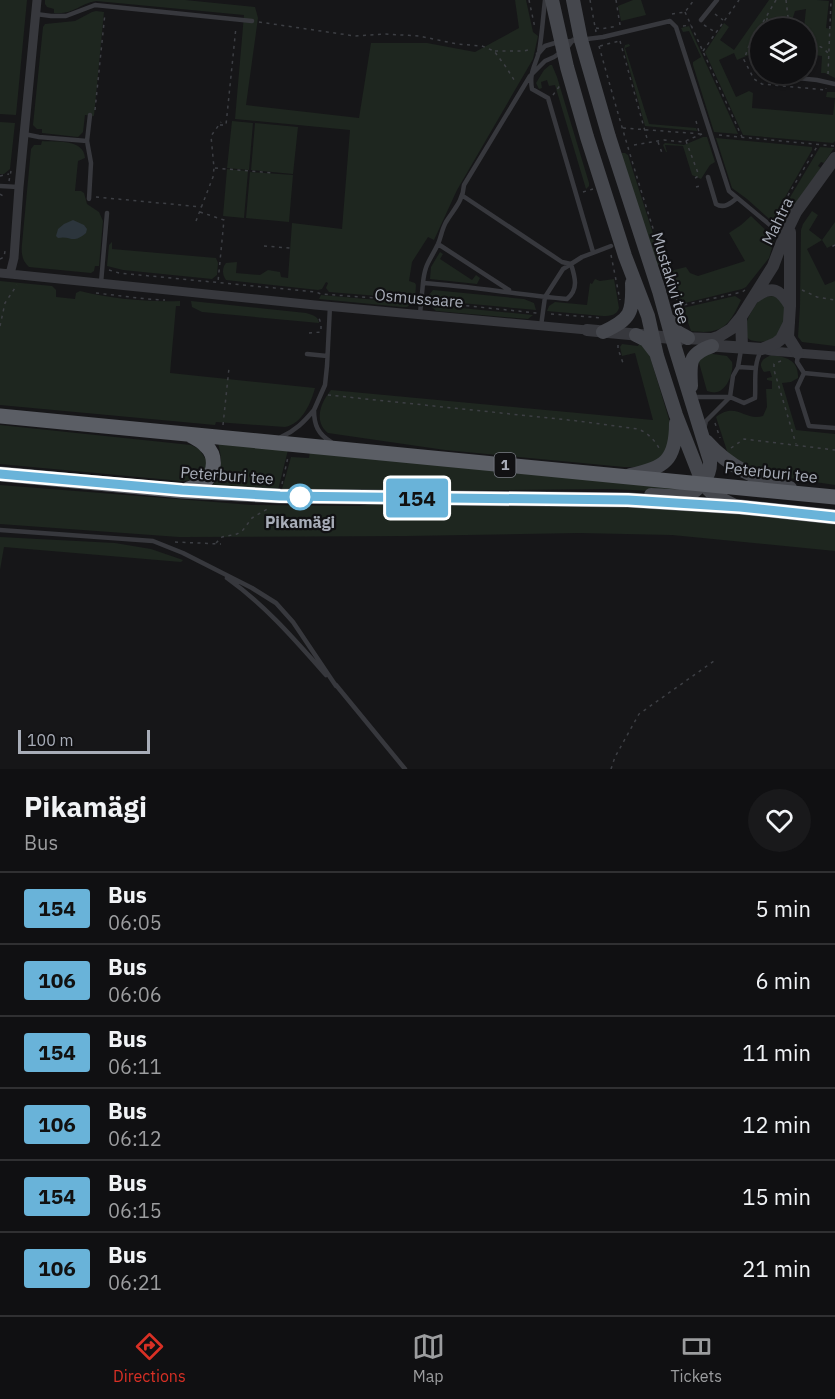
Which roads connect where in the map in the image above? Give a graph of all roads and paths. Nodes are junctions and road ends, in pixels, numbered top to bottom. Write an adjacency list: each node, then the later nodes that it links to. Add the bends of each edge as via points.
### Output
1 (37, 0): 16 (street)
2 (529, 0): 27 (path, via 535,28)
3 (545, 0): 27 (lane)
4 (552, 0): 29 (main road, Mustakivi tee)
5 (573, 0): 29 (main road, Mustakivi tee)
6 (590, 0): 28 (path)
7 (616, 0): 24 (path)
8 (717, 0): 14 (lane)
9 (739, 0): 23 (path)
10 (776, 0): 17 (path)
11 (786, 0): 19 (path)
12 (831, 0): 36 (path)
13 (105, 6): 16 (lane, via 96,5 66,16); 20 (lane); 44 (path, via 94,119)
14 (709, 10): 22 (lane); 23 (path)
15 (685, 12): 25 (path)
16 (35, 14): 49 (street)
17 (767, 14): 18 (path); 40 (path, via 744,60 754,79 762,84 826,90)
18 (767, 18)
19 (788, 18)
20 (236, 19): 21 (lane); 61 (path, via 226,125 220,123 212,136)
21 (252, 21): 33 (path, via 355,36 419,36)
22 (701, 21)
23 (724, 21): 34 (path)
24 (620, 25)
25 (691, 25): 26 (path); 34 (path)
26 (676, 27): 28 (lane, via 670,21); 50 (lane)
27 (542, 32): 35 (lane)
28 (597, 38): 29 (lane); 31 (path)
29 (569, 43): 35 (lane, via 545,46); 37 (lane); 81 (main road, Mustakivi tee, via 567,67); 108 (main road, Mustakivi tee, via 609,137)
30 (816, 45): 36 (path)
31 (599, 47): 46 (path); 47 (path, via 620,40)
32 (534, 48): 33 (path)
33 (494, 51): 42 (path, via 516,82)
34 (703, 52): 51 (path)
35 (538, 54): 37 (lane)
36 (829, 54): 40 (path)
37 (530, 76): 42 (lane); 43 (lane, via 532,89)
38 (816, 80): 40 (lane)
39 (561, 83): 43 (path)
40 (827, 83): 41 (lane)
41 (835, 84)
42 (519, 94): 72 (lane, via 464,185)
43 (549, 101): 87 (lane)
44 (89, 118): 52 (lane)
45 (696, 121): 48 (path)
46 (622, 128): 47 (path); 106 (path)
47 (644, 129): 48 (path); 55 (path)
48 (699, 133): 54 (path, via 703,134)
49 (24, 134): 52 (lane); 69 (street)
50 (711, 134): 51 (path); 75 (lane, via 729,191)
51 (742, 137): 58 (path)
52 (87, 141): 74 (lane, via 91,163)
53 (658, 141): 54 (path); 55 (path); 59 (path)
54 (686, 141): 66 (path, via 698,173)
55 (648, 142): 57 (path)
56 (835, 144): 58 (path)
57 (634, 145)
58 (818, 145): 80 (path, via 787,197)
59 (662, 153)
60 (835, 158): 80 (street, Mahtra)
61 (214, 168): 62 (path); 76 (path)
62 (273, 173)
63 (10, 174): 64 (path)
64 (0, 176)
65 (708, 177): 75 (lane, via 716,204 730,204)
66 (693, 179)
67 (0, 186): 69 (lane)
68 (702, 186): 70 (path)
69 (19, 188): 94 (street)
70 (696, 188)
71 (0, 194): 73 (path)
72 (463, 196): 82 (lane, via 444,225); 90 (lane, via 562,262)
73 (6, 198)
74 (89, 198): 76 (path)
75 (737, 198): 80 (lane)
76 (202, 207): 77 (path)
77 (200, 212): 79 (path); 97 (path, via 224,220)
78 (107, 213): 91 (lane)
79 (196, 221)
80 (784, 231): 101 (street, Mahtra, via 773,266); 107 (street)
81 (613, 242): 87 (lane); 92 (main road, Mustakivi tee, via 626,256); 111 (path, via 620,313)
82 (438, 244): 98 (lane, via 424,270); 100 (lane)
83 (835, 245): 86 (path)
84 (264, 246): 85 (path)
85 (290, 248)
86 (835, 250)
87 (593, 252): 90 (lane)
88 (4, 257): 89 (path)
89 (0, 259)
90 (571, 264): 102 (lane, via 563,269); 102 (lane, via 573,295 567,299)
91 (103, 269): 96 (lane); 97 (path)
92 (632, 272): 111 (main road, via 632,309); 119 (main road, Mustakivi tee, via 648,316 664,334)
93 (0, 273): 94 (street, Osmussaare)
94 (10, 274): 96 (street, Osmussaare)
95 (19, 282): 115 (path, via 5,303)
96 (101, 283): 105 (street, Osmussaare)
97 (218, 283): 104 (path)
98 (423, 283): 100 (lane); 104 (lane)
99 (799, 288): 103 (path)
100 (511, 292): 102 (lane)
101 (749, 294): 106 (path, via 742,292); 107 (street, via 770,290 781,293); 112 (street)
102 (545, 297): 109 (lane)
103 (835, 300)
104 (422, 302): 109 (path); 110 (lane)
105 (330, 306): 110 (street, Osmussaare); 126 (lane)
106 (679, 306): 108 (path)
107 (790, 306): 113 (street)
108 (664, 311): 119 (main road, Mustakivi tee); 120 (main road, via 677,332)
109 (542, 313): 114 (path); 116 (lane)
110 (420, 314): 116 (street, Osmussaare)
111 (628, 316): 114 (main road, via 620,323)
112 (741, 317): 120 (street, via 718,337); 122 (street)
113 (789, 323): 123 (street, via 781,339); 124 (street, via 788,337)
114 (604, 325): 117 (street, Osmussaare); 118 (street, Osmussaare)
115 (0, 326)
116 (541, 326): 117 (street, Osmussaare)
117 (587, 330)
118 (636, 335): 119 (street, Osmussaare); 127 (main road, via 646,340)
119 (663, 338): 120 (street); 121 (street, Osmussaare); 127 (main road); 135 (main road, Mustakivi tee, via 678,356)
120 (688, 338)
121 (712, 346): 122 (street, Osmussaare); 135 (main road, via 699,350 692,361)
122 (742, 347): 123 (street, Osmussaare); 129 (lane)
123 (762, 349): 124 (street, Osmussaare); 131 (lane)
124 (798, 353): 128 (street, Osmussaare); 132 (lane, via 797,362); 145 (path, via 774,364)
125 (307, 354): 126 (lane)
126 (327, 356): 134 (lane)
127 (657, 356): 138 (main road)
128 (835, 356)
129 (738, 367): 131 (lane); 136 (lane)
130 (229, 368): 140 (path)
131 (755, 368): 136 (lane, via 755,398 744,403)
132 (804, 373): 133 (lane); 141 (lane, via 797,388 809,426)
133 (835, 376)
134 (321, 394): 137 (lane); 149 (path, via 638,429 652,437)
135 (691, 397): 136 (lane); 143 (main road, Mustakivi tee)
136 (730, 397): 143 (lane, via 706,421)
137 (314, 411): 144 (lane, via 291,433); 147 (lane, via 314,423 326,440)
138 (676, 415): 152 (main road, via 670,457 648,471); 153 (main road)
139 (0, 416): 142 (highway, Peterburi tee / 1)
140 (223, 425)
141 (835, 428)
142 (189, 434): 144 (highway, Peterburi tee / 1); 154 (highway, via 212,454 212,470 198,485)
143 (704, 439): 153 (main road, via 711,466); 156 (main road, Mustakivi tee, via 736,468)
144 (266, 442): 147 (highway, Peterburi tee / 1)
145 (797, 445): 146 (path); 148 (path, via 744,439)
146 (835, 450)
147 (362, 451): 152 (highway, Peterburi tee / 1)
148 (727, 451)
149 (660, 452)
150 (290, 455): 155 (path)
151 (0, 474): 154 (highway, Peterburi tee / 1)
152 (623, 476): 153 (highway, Peterburi tee / 1)
153 (703, 484): 156 (highway, Peterburi tee / 1); 158 (main road, via 686,495 593,493); 159 (main road, Peterburi tee, via 715,496)
154 (182, 490): 158 (highway, Peterburi tee / 1, via 298,497)
155 (280, 491)
156 (818, 495): 157 (highway, Peterburi tee / 1)
157 (835, 497)
158 (541, 498): 159 (highway, Peterburi tee / 1)
159 (740, 507): 161 (highway, Peterburi tee / 1)
160 (271, 508): 164 (path, via 252,518 237,534 222,537)
161 (835, 517)
162 (0, 530): 163 (lane)
163 (153, 541): 164 (path); 166 (lane)
164 (216, 543): 165 (path)
165 (221, 544)
166 (215, 570): 168 (lane, via 274,617); 168 (lane, via 276,603)
167 (714, 661): 170 (path, via 639,714)
168 (336, 686): 169 (lane)
169 (405, 769)
170 (611, 769)

